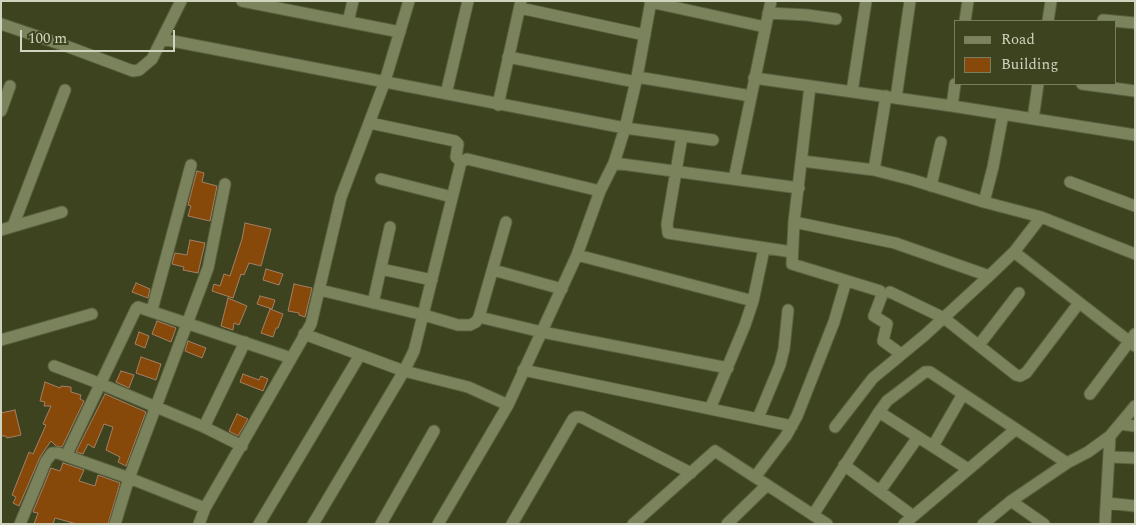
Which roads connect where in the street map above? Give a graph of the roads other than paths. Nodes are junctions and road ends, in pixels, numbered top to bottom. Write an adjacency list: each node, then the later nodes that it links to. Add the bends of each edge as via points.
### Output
1 (181, 1): 25 (street)
2 (242, 1): 13 (street)
3 (353, 1): 19 (street)
4 (409, 1): 23 (street)
5 (468, 1): 38 (street)
6 (771, 1): 14 (street)
7 (866, 1): 37 (street)
8 (910, 1): 40 (street)
9 (968, 1): 16 (street)
10 (1050, 1): 17 (street)
11 (650, 2): 22 (street); 24 (street)
12 (520, 5): 24 (street); 26 (street)
13 (292, 6): 19 (street)
14 (768, 13): 15 (street); 22 (street)
15 (836, 19)
16 (967, 20)
17 (1048, 20)
18 (1116, 21): 20 (street)
19 (348, 22): 23 (street)
20 (1135, 23)
21 (1, 24): 25 (street, via 133,71 140,70 152,59)
22 (765, 27): 27 (street)
23 (400, 32): 29 (street)
24 (645, 35): 28 (street)
25 (162, 39): 29 (street)
26 (508, 57): 28 (street); 41 (street)
27 (754, 78): 34 (street); 39 (street)
28 (636, 79): 39 (street); 47 (street)
29 (385, 81): 38 (street); 46 (street)
30 (955, 85): 42 (street)
31 (1038, 85): 45 (street)
32 (1090, 85): 36 (street)
33 (10, 86): 43 (street)
34 (810, 86): 37 (street); 52 (street)
35 (64, 90): 72 (street)
36 (1135, 91)
37 (852, 92): 40 (street)
38 (446, 94): 41 (street)
39 (751, 96): 59 (street)
40 (891, 97): 42 (street); 56 (street)
41 (498, 105): 47 (street)
42 (952, 106): 44 (street)
43 (1, 111)
44 (1003, 114): 45 (street); 66 (street)
45 (1033, 119): 48 (street)
46 (370, 123): 53 (street, via 456,141 456,157); 86 (street, via 341,198)
47 (625, 128): 49 (street); 54 (street)
48 (1135, 135)
49 (682, 136): 50 (street); 57 (street)
50 (713, 140)
51 (941, 142): 62 (street)
52 (802, 161): 56 (street); 63 (street)
53 (462, 162): 64 (street, via 467,159); 65 (street)
54 (614, 163): 57 (street); 64 (street)
55 (191, 165): 92 (street)
56 (874, 170): 62 (street)
57 (676, 171): 59 (street); 75 (street, via 668,233)
58 (381, 178): 65 (street)
59 (734, 178): 63 (street)
60 (1070, 182): 67 (street)
61 (225, 184): 98 (street, via 208,268)
62 (931, 186): 66 (street)
63 (799, 188): 71 (street)
64 (600, 191): 79 (street)
65 (452, 197): 83 (street)
66 (984, 202): 69 (street)
67 (1135, 206)
68 (62, 212): 72 (street)
69 (1041, 217): 77 (street); 78 (street)
70 (506, 222): 81 (street)
71 (794, 222): 76 (street); 82 (street, via 895,243)
72 (14, 226): 74 (street)
73 (390, 227): 80 (street)
74 (1, 230)
75 (764, 249): 76 (street); 89 (street)
76 (792, 252): 84 (street, via 792,264 795,266)
77 (1014, 252): 82 (street); 91 (street)
78 (1135, 254)
79 (577, 255): 85 (street); 89 (street)
80 (381, 269): 83 (street); 90 (street)
81 (493, 270): 85 (street); 96 (street)
82 (989, 276): 97 (street)
83 (432, 280): 95 (street)
84 (846, 281): 105 (street, via 880,291 882,295 874,316 887,324 883,341); 122 (street, via 834,322)
85 (562, 289): 99 (street)
86 (320, 290): 90 (street); 100 (street, via 311,324)
87 (890, 292): 97 (street)
88 (1019, 293): 104 (street)
89 (753, 301): 109 (street)
90 (373, 303): 95 (street)
91 (1080, 303): 102 (street); 104 (street, via 1026,373 1020,376)
92 (152, 310): 98 (street); 112 (street, via 136,309)
93 (788, 310): 120 (street, via 780,365)
94 (92, 314): 101 (street)
95 (424, 315): 96 (street, via 458,325 470,325); 111 (street, via 414,351)
96 (479, 317): 99 (street)
97 (944, 318): 104 (street); 105 (street)
98 (188, 323): 103 (street); 117 (street)
99 (542, 332): 109 (street); 110 (street)
100 (304, 334): 106 (street); 107 (street)
101 (1, 340)
102 (1133, 340): 114 (street)
103 (245, 342): 107 (street); 124 (street)
104 (978, 345)
105 (901, 354): 125 (street, via 873,378)
106 (360, 355): 111 (street); 152 (street)
107 (291, 358): 130 (street)
108 (54, 366): 112 (street)
109 (728, 368): 118 (street)
110 (523, 370): 115 (street); 118 (street)
111 (404, 371): 115 (street, via 468,387); 153 (street)
112 (101, 384): 117 (street); 132 (street)
113 (963, 394): 119 (street, via 930,372 924,372); 126 (street); 131 (street)
114 (1090, 394)
115 (508, 405): 155 (street)
116 (1135, 406): 121 (street)
117 (156, 407): 124 (street); 140 (street)
118 (710, 409): 120 (street)
119 (878, 412): 129 (street); 136 (street)
120 (758, 418): 122 (street)
121 (1120, 424): 123 (street); 128 (street)
122 (792, 426): 139 (street)
123 (1135, 426)
124 (204, 427): 130 (street)
125 (835, 427)
126 (1016, 430): 135 (street); 137 (street)
127 (434, 431): 154 (street)
128 (1110, 436): 133 (street); 135 (street)
129 (918, 437): 131 (street); 142 (street)
130 (242, 446): 146 (street)
131 (933, 446): 137 (street)
132 (66, 456): 140 (street); 149 (street, via 58,453 49,456)
133 (1109, 457): 134 (street); 144 (street)
134 (1135, 458)
135 (1067, 463): 143 (street)
136 (844, 465): 142 (street); 147 (street)
137 (968, 469): 148 (street)
138 (691, 473): 139 (street, via 715,451); 156 (street, via 576,417); 157 (street)
139 (755, 477): 141 (street)
140 (129, 478): 146 (street); 150 (street)
141 (767, 485): 147 (street); 158 (street)
142 (880, 491): 148 (street)
143 (1011, 501): 160 (street); 161 (street)
144 (1107, 503): 145 (street); 162 (street)
145 (1135, 506)
146 (205, 508): 151 (street)
147 (813, 515): 159 (street)
148 (908, 520)
149 (20, 524)
150 (115, 524)
151 (198, 524)
152 (259, 524)
153 (313, 524)
154 (381, 524)
155 (438, 524)
156 (512, 524)
157 (633, 524)
158 (727, 524)
159 (826, 524)
160 (983, 524)
161 (1044, 524)
162 (1105, 524)

